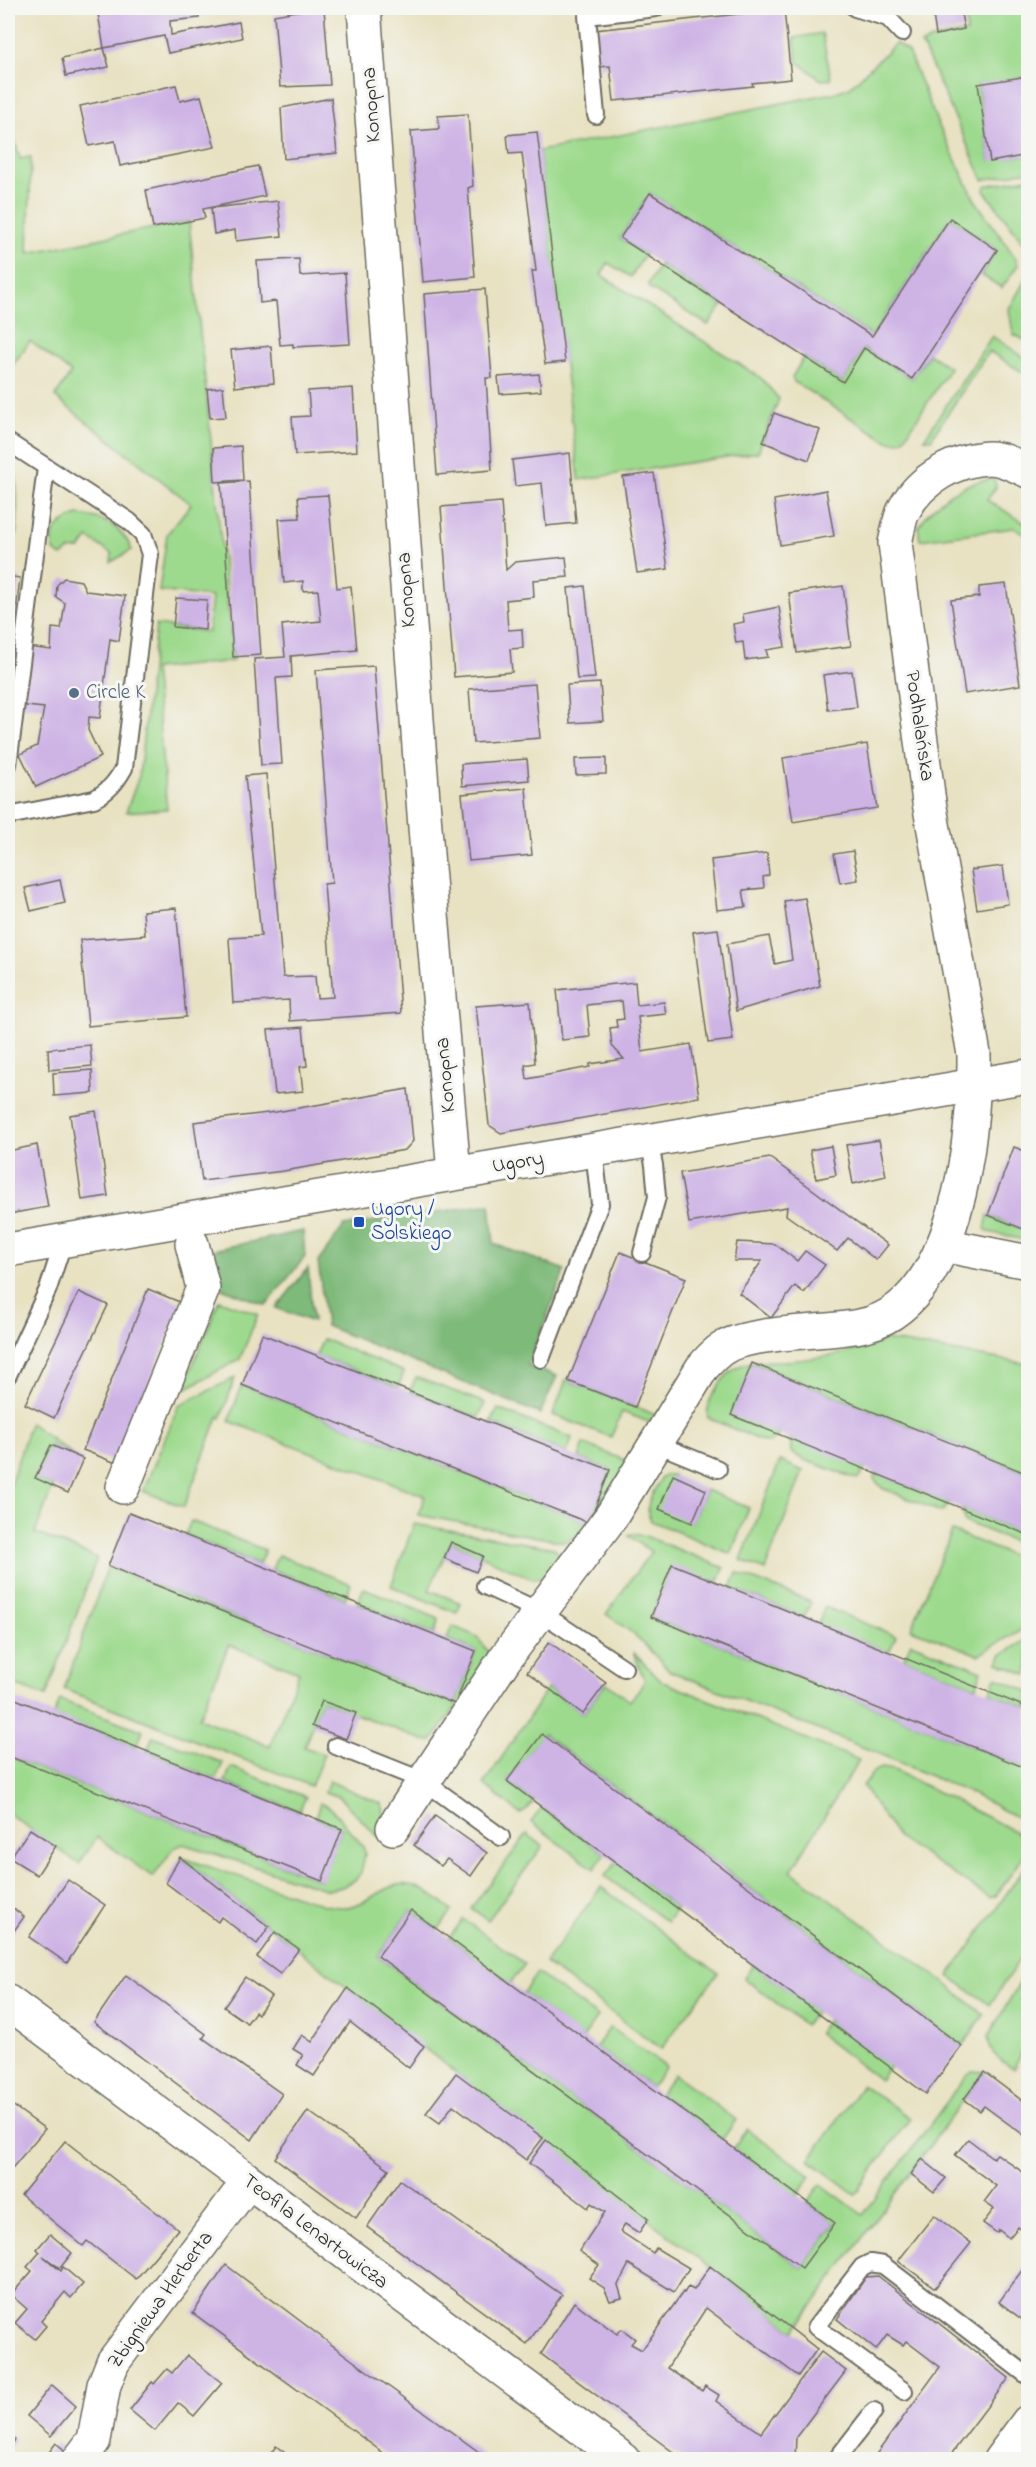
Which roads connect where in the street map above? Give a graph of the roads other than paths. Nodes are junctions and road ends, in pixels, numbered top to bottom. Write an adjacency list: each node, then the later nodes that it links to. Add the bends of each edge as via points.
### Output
1 (364, 8): 16 (street, Konopna)
2 (656, 8): 6 (lane, via 587,16)
3 (855, 8): 4 (lane)
4 (873, 10): 5 (lane, via 888,18)
5 (902, 33)
6 (596, 115)
7 (8, 442): 8 (lane)
8 (46, 468): 10 (lane); 11 (lane, via 129,521 143,534 150,554 124,768 106,793 94,799)
9 (1029, 471): 13 (street, Podhalańska, via 990,458 962,464 933,477 903,510 895,543 929,802 974,1054)
10 (8, 765)
11 (8, 816)
12 (1029, 1076): 13 (street, Ugory)
13 (974, 1086): 14 (street, Ugory); 19 (street, Podhalańska, via 962,1187)
14 (649, 1141): 15 (street, Ugory); 21 (lane, via 657,1197)
15 (594, 1150): 16 (street, Ugory); 23 (lane, via 600,1204)
16 (454, 1173): 17 (street, Ugory)
17 (64, 1240): 20 (street, Ugory); 24 (lane, via 48,1289)
18 (192, 1244): 27 (street, via 203,1288)
19 (943, 1245): 22 (street); 25 (street, Podhalańska, via 916,1292 882,1318 862,1326 749,1339 712,1356)
20 (8, 1250)
21 (642, 1253)
22 (1029, 1262)
23 (541, 1359)
24 (8, 1374)
25 (657, 1444): 26 (lane); 29 (street, Podhalańska, via 588,1550)
26 (718, 1469)
27 (123, 1487)
28 (485, 1586): 29 (lane)
29 (539, 1611): 30 (lane); 32 (street, Podhalańska)
30 (624, 1668)
31 (336, 1746): 32 (lane)
32 (424, 1781): 33 (street, Podhalańska); 34 (lane)
33 (393, 1828)
34 (501, 1837)
35 (8, 2002): 36 (street, Teofila Lenartowicza)
36 (248, 2182): 41 (street, Zbigniewa Herberta, via 113,2362 104,2385 94,2440); 42 (street, Teofila Lenartowicza)
37 (1029, 2376): 38 (lane, via 883,2265 870,2263 862,2267 816,2327)
38 (904, 2391)
39 (874, 2411): 43 (lane)
40 (1029, 2422): 44 (street)
41 (79, 2460)
42 (624, 2460)
43 (836, 2460)
44 (1000, 2460)

